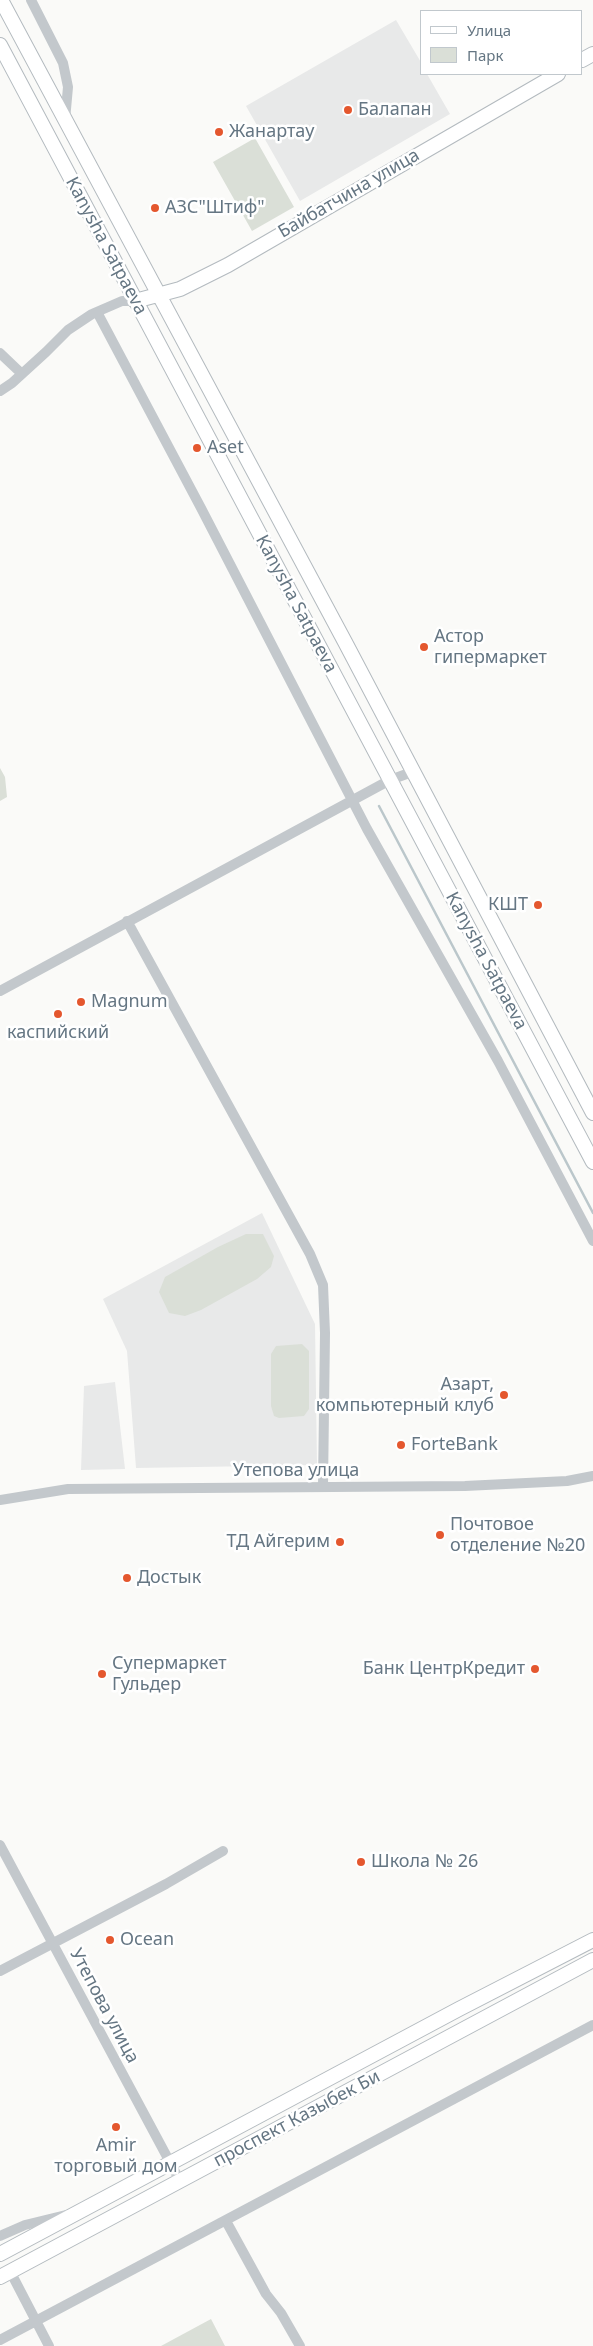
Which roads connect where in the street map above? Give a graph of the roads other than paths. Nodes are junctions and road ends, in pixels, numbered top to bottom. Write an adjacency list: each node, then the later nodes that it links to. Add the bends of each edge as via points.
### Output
1 (1, 0): 5 (main road, Kanysha Satpaeva)
2 (31, 0): 5 (street, via 63,63 68,88)
3 (0, 45): 7 (main road, Kanysha Satpaeva)
4 (556, 75): 6 (main road, Байбатчина улица, via 228,265 180,289)
5 (65, 121): 6 (main road, Kanysha Satpaeva)
6 (159, 295): 7 (main road, Байбатчина улица); 12 (main road, Kanysha Satpaeva)
7 (135, 300): 8 (street, via 122,301); 13 (main road, Kanysha Satpaeva)
8 (97, 312): 10 (street, via 68,330); 14 (street)
9 (0, 353): 10 (street)
10 (22, 374): 11 (street)
11 (0, 391)
12 (412, 772): 13 (street); 17 (main road, Kanysha Satpaeva)
13 (390, 780): 14 (street); 18 (main road, Kanysha Satpaeva)
14 (352, 801): 15 (street); 19 (street, via 498,1061)
15 (127, 921): 16 (street); 21 (street, via 292,1220 323,1285)
16 (0, 992)
17 (593, 1113)
18 (593, 1162)
19 (593, 1241)
20 (593, 1476): 21 (street, Утепова улица, via 567,1482 518,1484)
21 (323, 1486): 22 (street, Утепова улица, via 68,1489)
22 (0, 1500)
23 (0, 1845): 26 (street, Утепова улица)
24 (222, 1851): 26 (street)
25 (593, 1940): 30 (main road, проспект Казыбек Би)
26 (52, 1943): 28 (street); 30 (street, Утепова улица)
27 (593, 1960): 31 (main road, проспект Казыбек Би)
28 (0, 1971)
29 (593, 2025): 33 (street)
30 (170, 2163): 31 (street, Утепова улица); 32 (main road, проспект Казыбек Би)
31 (180, 2181): 36 (main road, проспект Казыбек Би)
32 (79, 2212): 34 (street, via 24,2225); 35 (main road, проспект Казыбек Би)
33 (226, 2221): 37 (street); 40 (street, via 266,2294)
34 (0, 2236)
35 (0, 2254)
36 (5, 2274): 37 (street)
37 (36, 2321): 38 (street); 39 (street)
38 (0, 2340)
39 (49, 2346)
40 (300, 2346)

